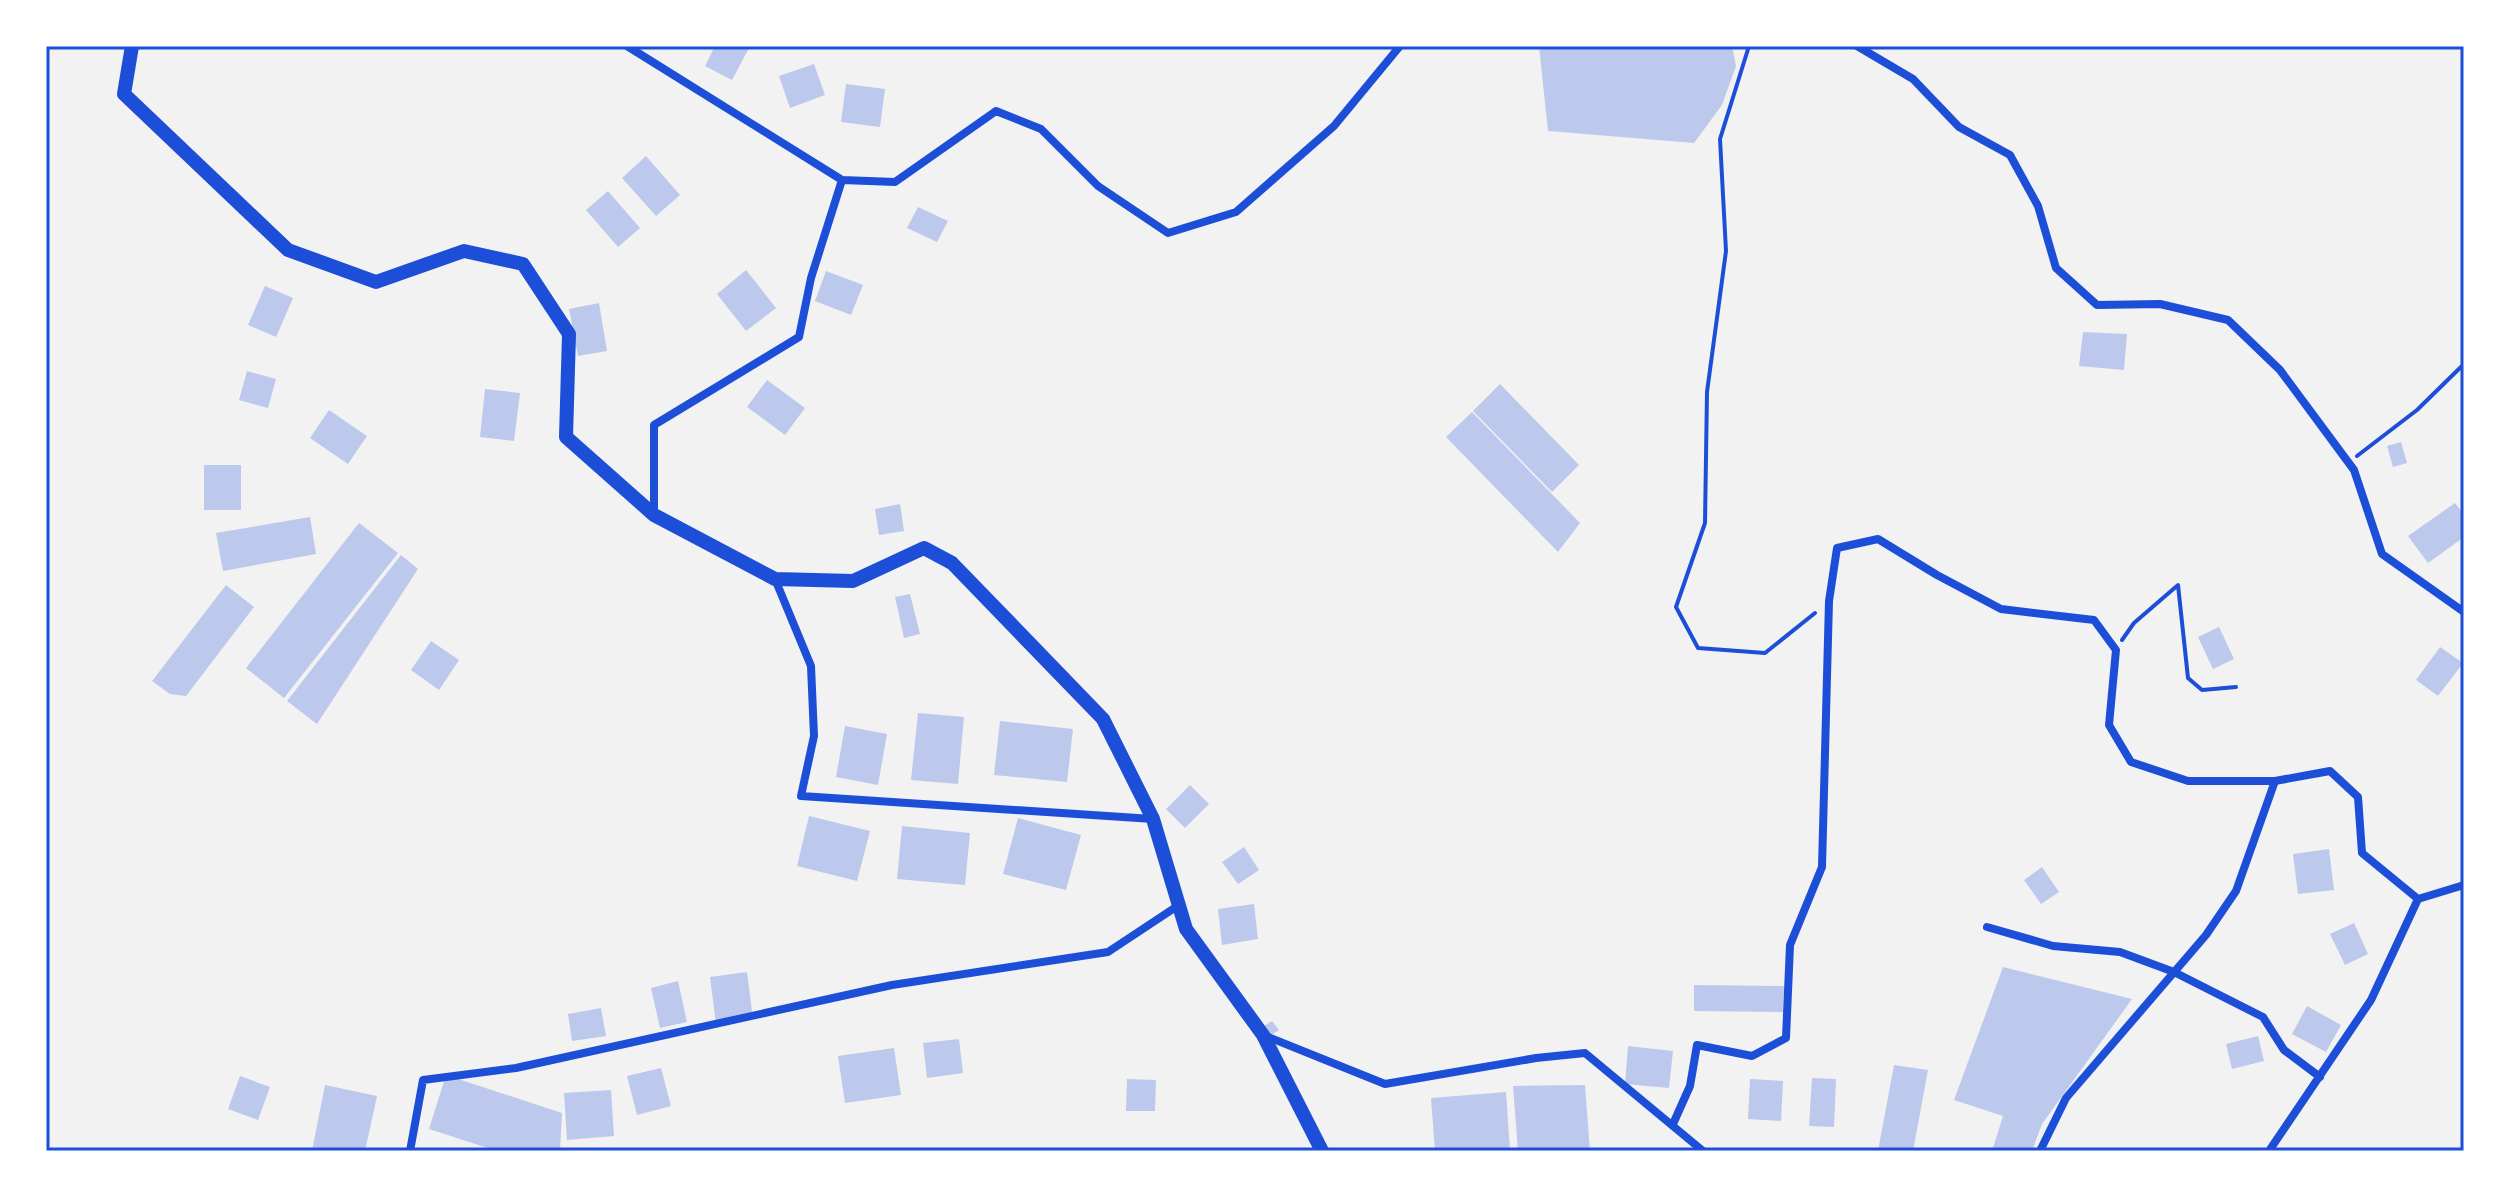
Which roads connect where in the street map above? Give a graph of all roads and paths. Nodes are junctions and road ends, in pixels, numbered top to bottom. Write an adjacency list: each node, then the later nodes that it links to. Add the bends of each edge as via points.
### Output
1 (132, 46): 9 (street, via 124,94 288,250 376,282 464,251 523,264 569,334 566,437)
2 (627, 46): 6 (street)
3 (1400, 46): 6 (street, via 1334,126 1236,212 1168,233 1098,186 1041,129 996,111 895,182)
4 (1749, 46): 11 (path, via 1720,139 1726,251 1707,392 1705,523 1676,607 1698,648 1765,653)
5 (1857, 46): 8 (street, via 1913,79 1959,127 2010,155 2038,206 2056,268 2097,305 2160,304 2228,320 2280,370)
6 (842, 180): 9 (street, via 811,278 799,337 654,425)
7 (2464, 364): 8 (path, via 2399,426)
8 (2348, 462): 12 (street, via 2382,554)
9 (654, 515): 10 (street)
10 (775, 579): 16 (street, via 853,581 924,548 952,563 1103,719); 16 (street, via 811,666 814,736 801,796)
11 (1829, 601): 13 (street, via 1837,548 1878,539 2001,609 2094,620); 24 (street, via 1822,867 1790,945 1786,1038 1752,1056 1697,1045 1690,1086)
12 (2464, 612)
13 (2116, 650): 14 (path, via 2134,623 2178,585 2188,678 2202,690); 15 (street, via 2109,725 2131,762 2188,781)
14 (2236, 687)
15 (2275, 781): 18 (street, via 2330,771 2358,797 2362,853); 21 (street, via 2236,891)
16 (1153, 819): 19 (street)
17 (2464, 885): 18 (street)
18 (2418, 899): 23 (street, via 2371,1000)
19 (1179, 905): 22 (street, via 1186,929); 25 (street, via 1108,952 892,985 516,1068 423,1080)
20 (1987, 927): 21 (street, via 2053,946 2120,952)
21 (2174, 972): 23 (street, via 2263,1017 2284,1050); 28 (street, via 2066,1098)
22 (1263, 1035): 24 (street, via 1385,1084 1585,1053); 26 (street)
23 (2320, 1077): 29 (street)
24 (1673, 1124): 27 (street)
25 (410, 1151)
26 (1322, 1151)
27 (1703, 1151)
28 (2040, 1151)
29 (2269, 1151)

